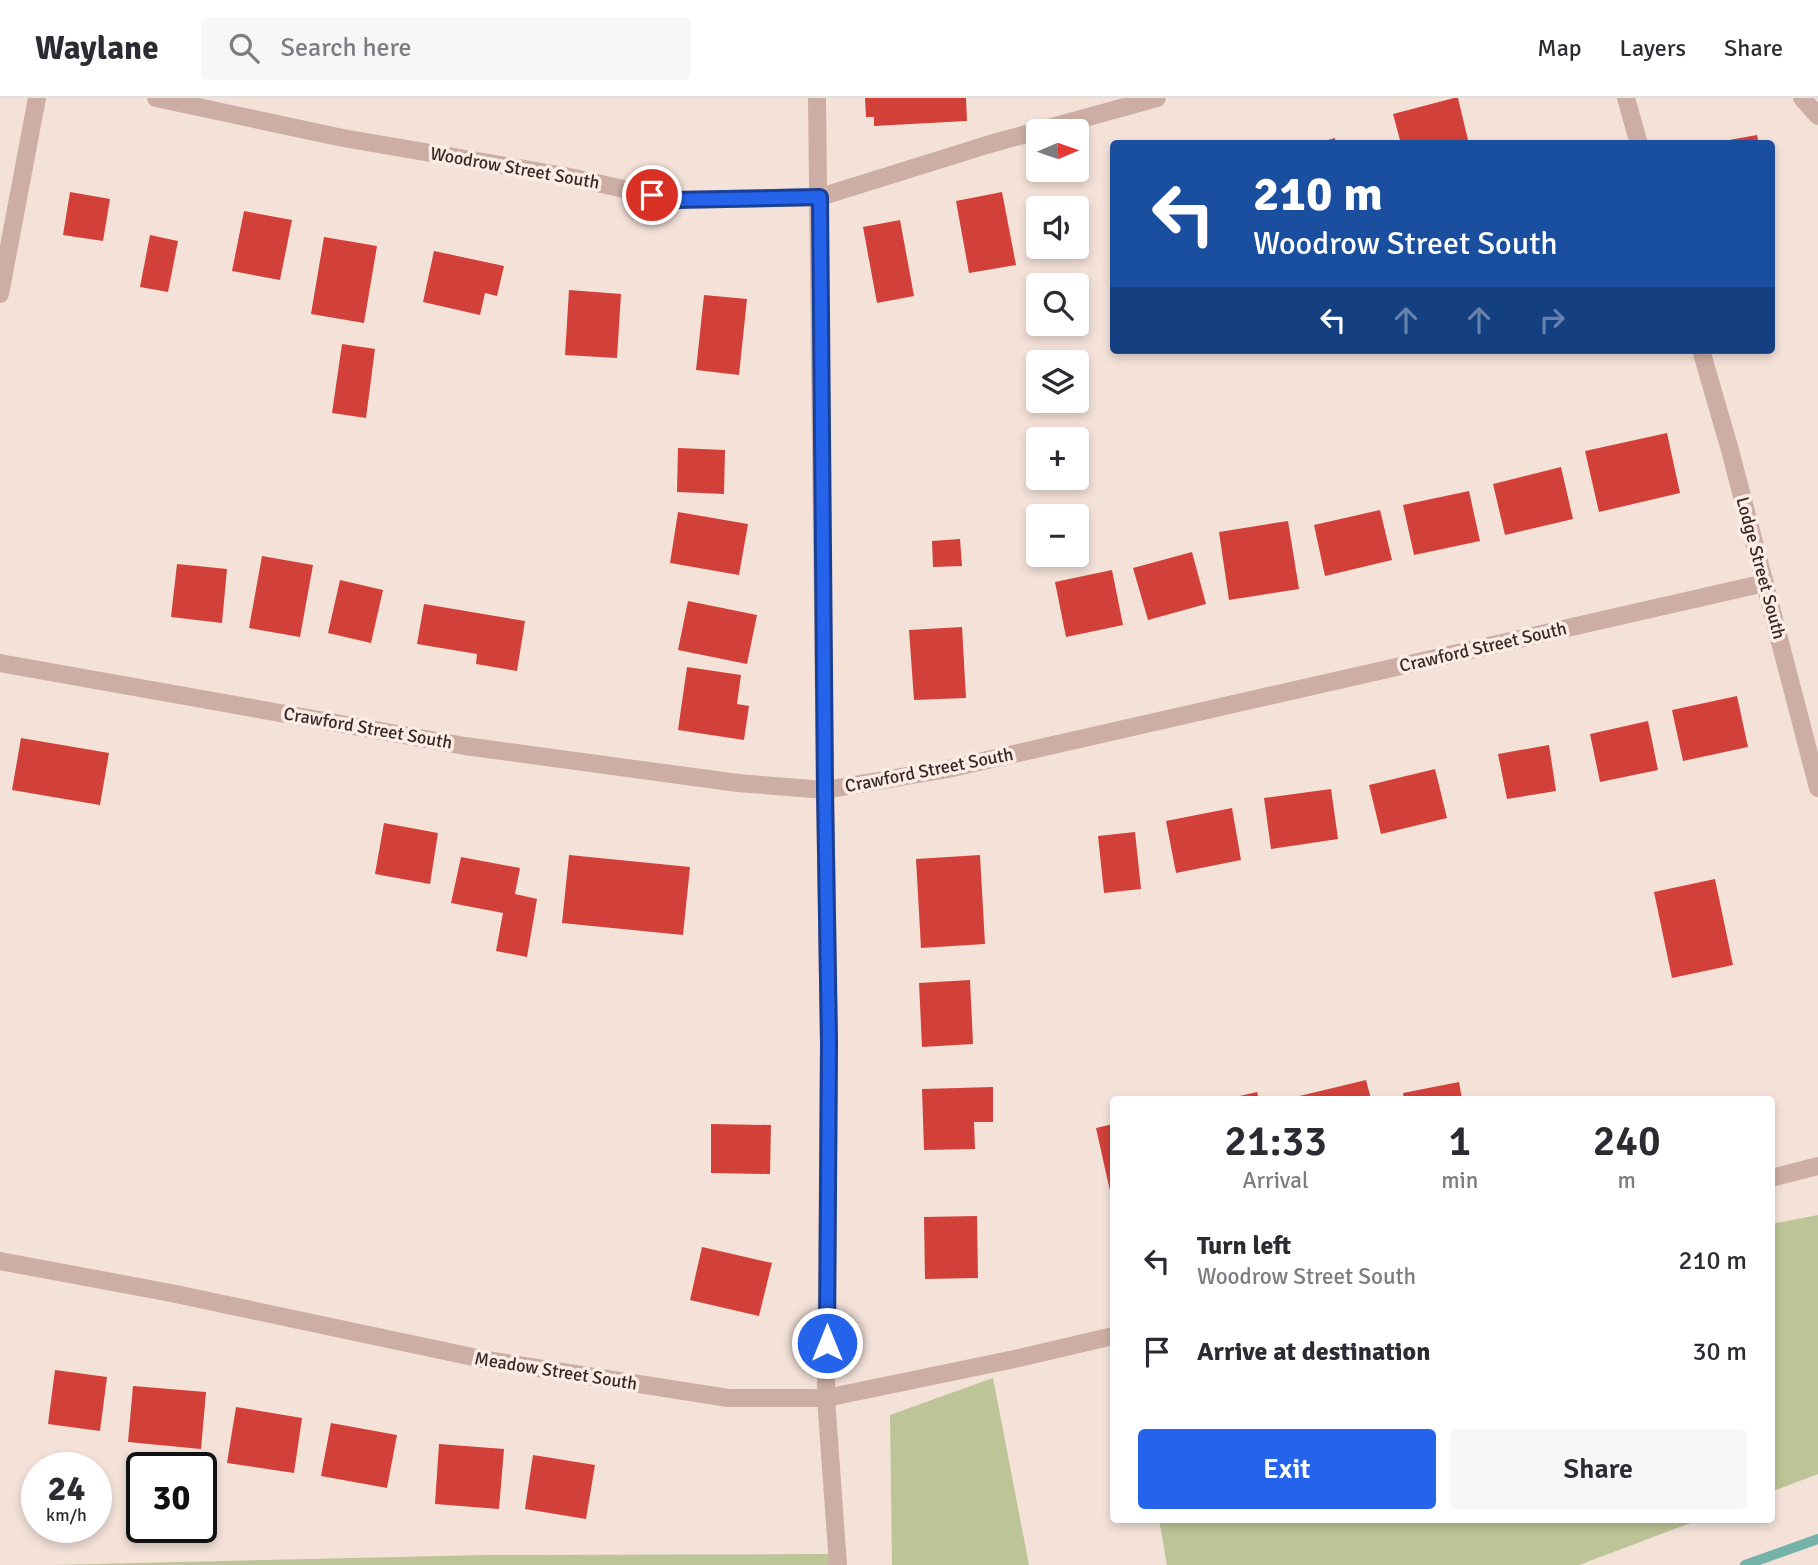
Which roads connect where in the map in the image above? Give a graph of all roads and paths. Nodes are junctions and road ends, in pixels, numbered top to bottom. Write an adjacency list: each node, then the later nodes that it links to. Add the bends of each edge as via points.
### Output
1 (37, 98): 10 (street)
2 (156, 98): 9 (street, Woodrow Street South, via 674,200)
3 (817, 98): 9 (street)
4 (1157, 98): 9 (street, Woodrow Street South)
5 (1626, 98): 8 (street)
6 (1802, 98): 7 (street)
7 (1818, 116)
8 (1638, 140)
9 (820, 197): 15 (street)
10 (0, 295)
11 (1702, 354): 12 (street, Lodge Street South)
12 (1765, 583): 14 (street, Lodge Street South); 15 (street, Crawford Street South, via 948,769)
13 (0, 663): 15 (street, Crawford Street South, via 465,746 738,783)
14 (1818, 788)
15 (825, 790): 20 (street, via 829,1043)
16 (1818, 1166): 17 (street)
17 (1775, 1177)
18 (0, 1261): 20 (street, Meadow Street South, via 487,1360 727,1398)
19 (1110, 1337): 20 (street, Meadow Street South)
20 (826, 1398): 21 (street)
21 (838, 1565)

